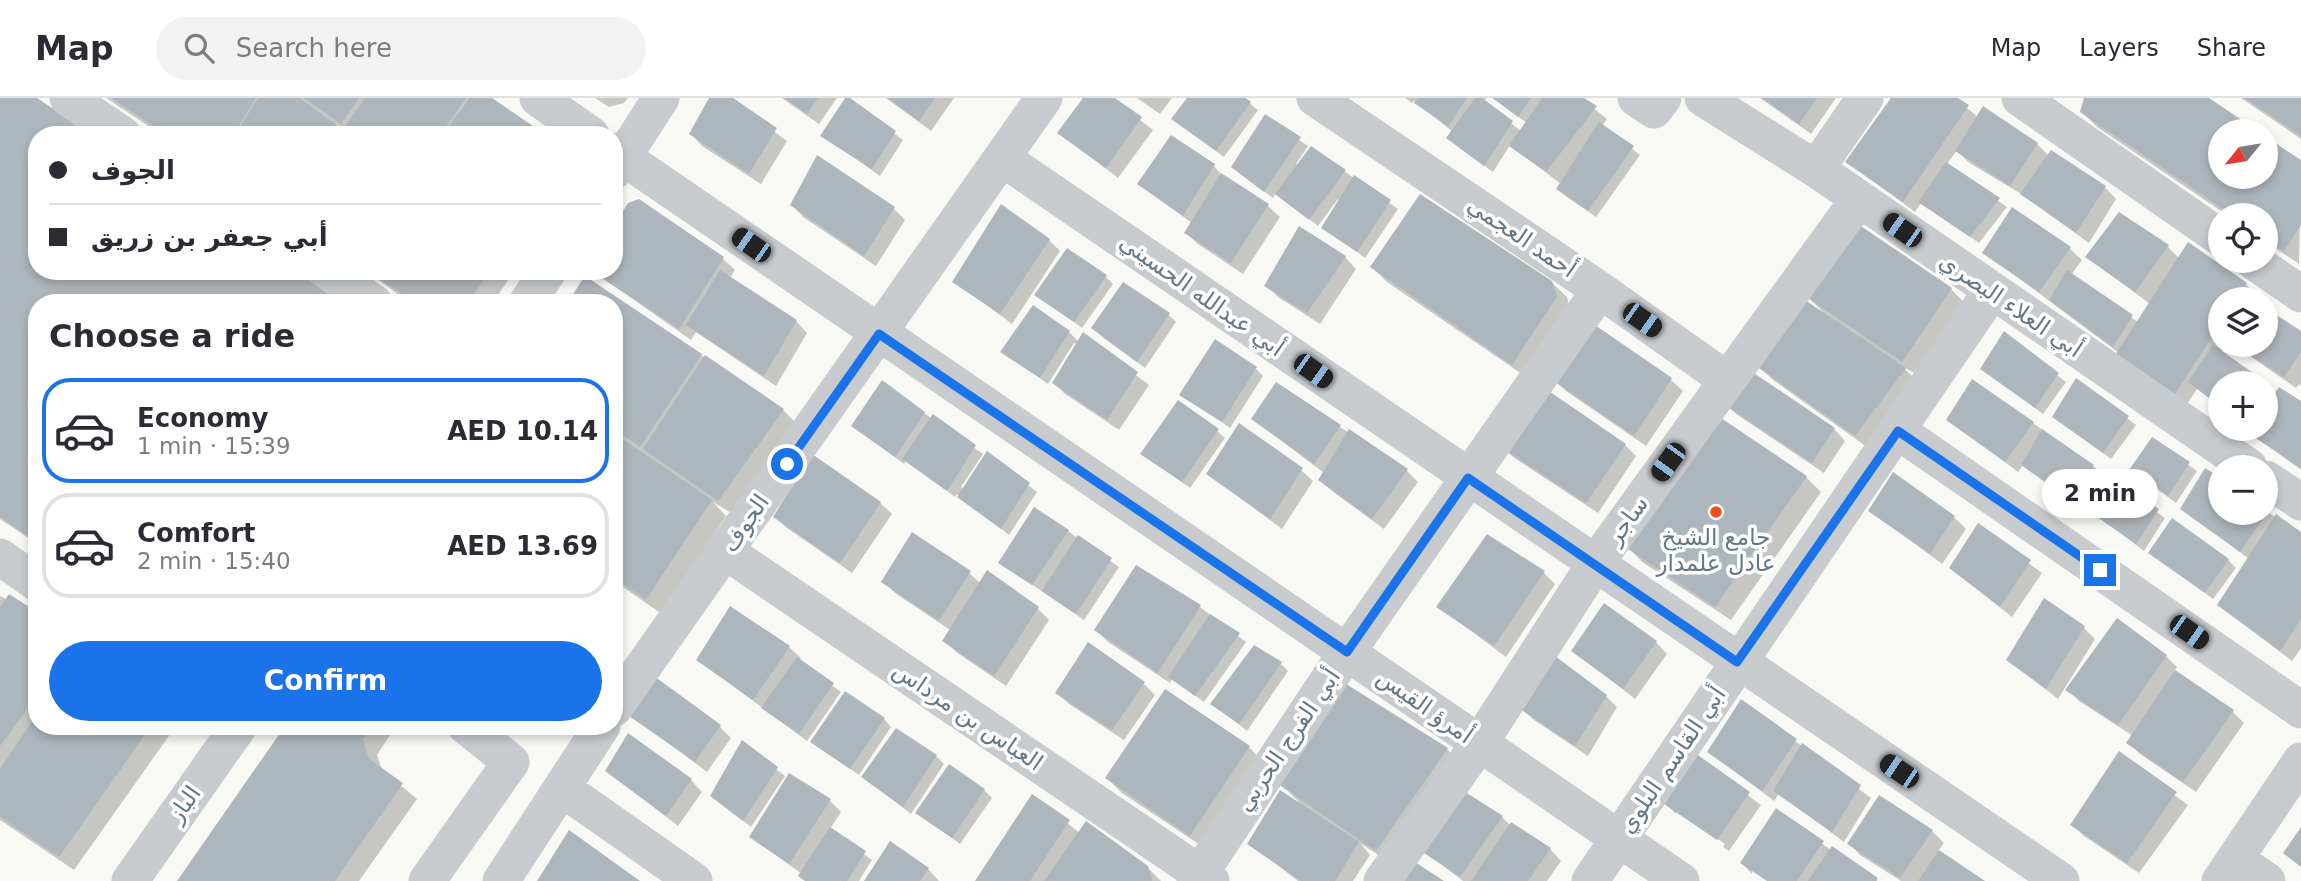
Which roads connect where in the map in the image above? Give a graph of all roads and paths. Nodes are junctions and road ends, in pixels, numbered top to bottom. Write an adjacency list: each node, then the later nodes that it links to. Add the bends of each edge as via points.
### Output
1 (68, 98): 9 (street)
2 (538, 98): 10 (street)
3 (661, 98): 11 (street)
4 (1044, 98): 12 (street, الجوف)
5 (1315, 98): 19 (street, أحمد العجمي)
6 (1703, 98): 14 (street, أبي العلاء البصري)
7 (1865, 98): 14 (street)
8 (2040, 104): 16 (street)
9 (110, 126)
10 (578, 126)
11 (623, 152)
12 (1002, 158): 23 (street, الجوف); 27 (street, أبي عبدالله الحسيني)
13 (623, 164): 23 (street, أمرؤ القيس)
14 (1816, 169): 15 (street, أبي العلاء البصري)
15 (1858, 200): 20 (street, أبي العلاء البصري); 24 (street, ساجر)
16 (2208, 228)
17 (2270, 273): 22 (street)
18 (340, 280): 21 (street)
19 (1600, 290): 24 (street, أحمد العجمي); 27 (street, أبي الفرج الحربي)
20 (1991, 292): 25 (street, أبي القاسم البلوي); 26 (street, أبي العلاء البصري)
21 (361, 294)
22 (2301, 294)
23 (879, 334): 30 (street, الجوف); 34 (street, أمرؤ القيس)
24 (1727, 380): 32 (street, ساجر)
25 (1898, 431): 35 (street, أبي القاسم البلوي); 37 (street)
26 (2231, 455)
27 (1468, 478): 32 (street, أبي عبدالله الحسيني); 34 (street, أبي الفرج الحربي)
28 (2278, 487): 29 (street)
29 (2301, 502)
30 (725, 551): 36 (street, الجوف); 46 (street, العباس بن مرداس)
31 (0, 557): 33 (street)
32 (1595, 565): 35 (street, أبي عبدالله الحسيني); 41 (street, ساجر)
33 (28, 577)
34 (1347, 652): 41 (street, أمرؤ القيس); 46 (street, أبي الفرج الحربي)
35 (1737, 662): 44 (street, أبي القاسم البلوي); 54 (street, أبي عبدالله الحسيني)
36 (623, 695)
37 (2301, 710)
38 (233, 735): 47 (street, الباز)
39 (477, 735): 48 (street, via 510,762)
40 (596, 735): 43 (street)
41 (1479, 744): 44 (street, أمرؤ القيس); 51 (street, ساجر)
42 (2301, 761): 45 (street)
43 (563, 789): 49 (street); 50 (street)
44 (1619, 838): 52 (street, أبي القاسم البلوي); 53 (street, أمرؤ القيس)
45 (2228, 870): 55 (street)
46 (1202, 878)
47 (130, 881)
48 (427, 881)
49 (501, 881)
50 (694, 881)
51 (1382, 881)
52 (1590, 881)
53 (1681, 881)
54 (2061, 881)
55 (2267, 881)

